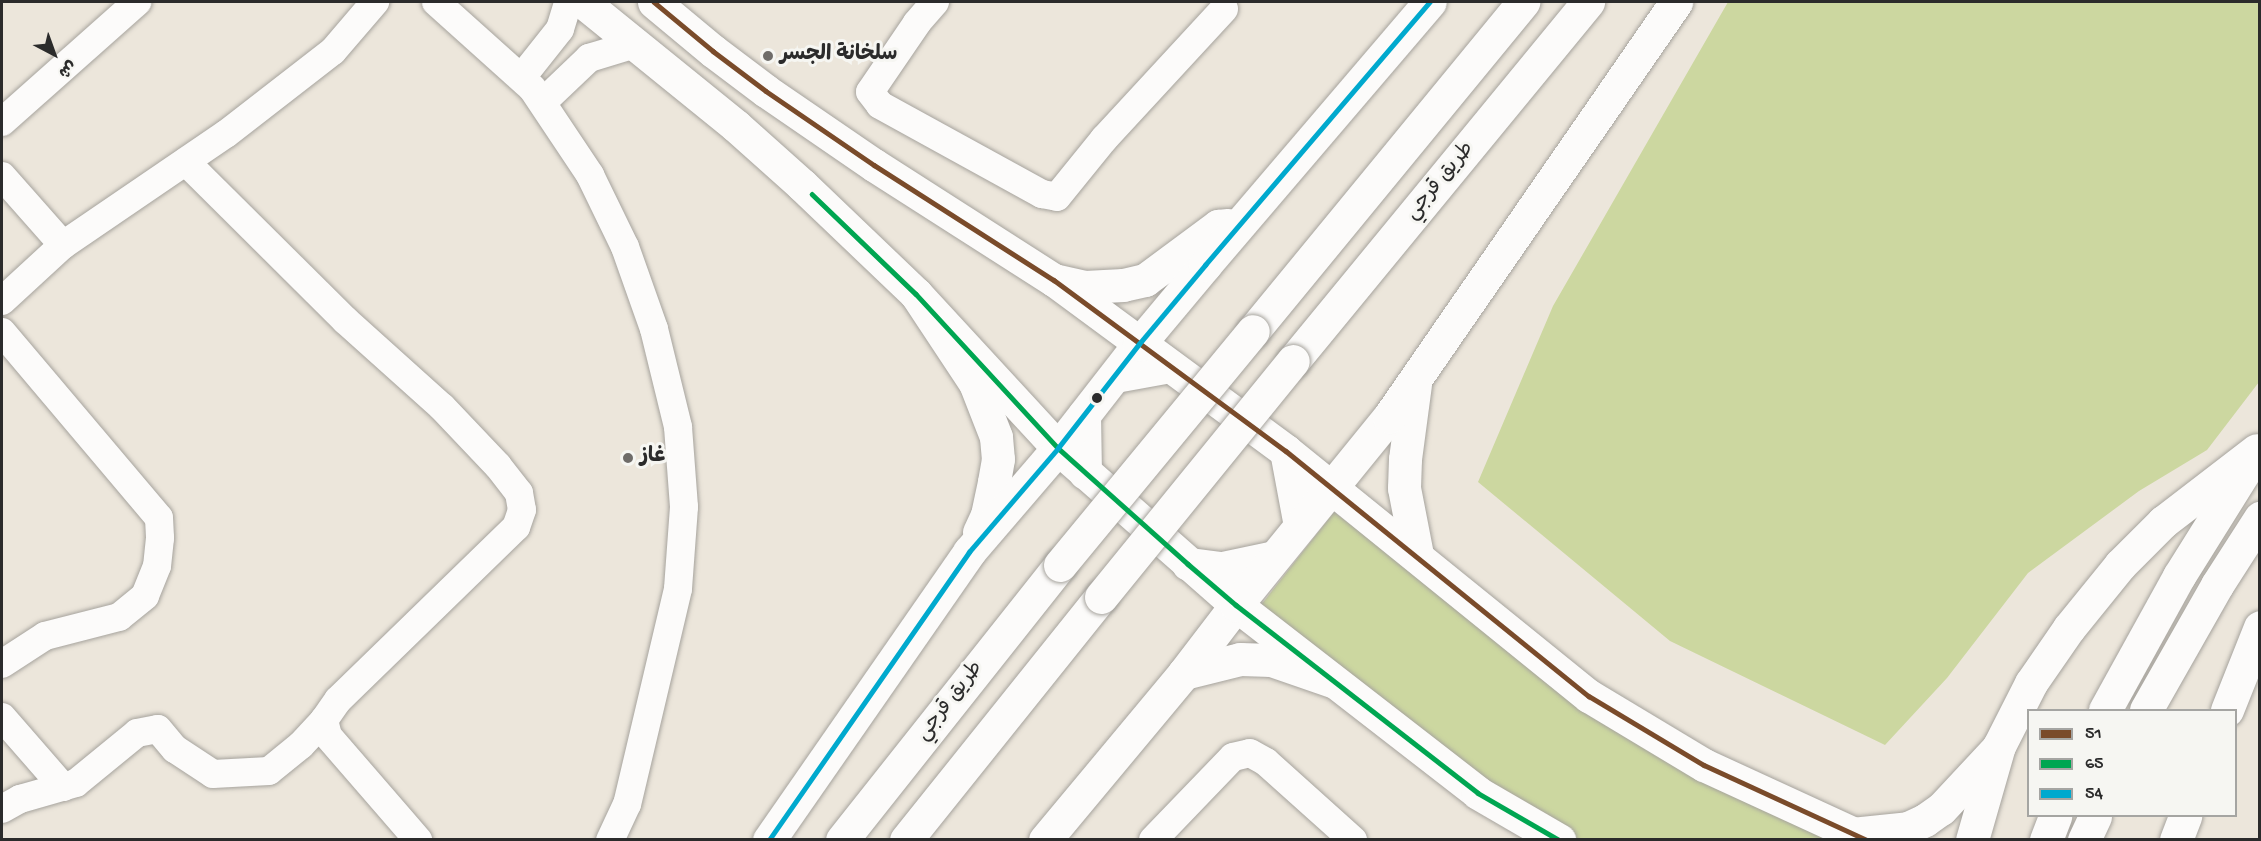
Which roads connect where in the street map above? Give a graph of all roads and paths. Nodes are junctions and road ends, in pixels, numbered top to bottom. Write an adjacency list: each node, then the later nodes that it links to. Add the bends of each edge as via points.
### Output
1 (137, 2): 18 (street)
2 (375, 2): 19 (street, via 333,51)
3 (436, 2): 16 (street)
4 (568, 2): 16 (street, via 560,28)
5 (583, 2): 14 (main road)
6 (654, 2): 15 (main road)
7 (688, 2): 15 (main road)
8 (935, 2): 13 (street, via 870,92 880,105 1042,194 1057,197)
9 (1430, 2): 21 (main road)
10 (1523, 2): 63 (main road, طريق قرجي, bridge, via 1060,565)
11 (1588, 2): 64 (main road, طريق قرجي, bridge)
12 (1676, 2): 30 (main road)
13 (1221, 4)
14 (635, 44): 17 (street, via 589,58); 24 (main road, via 736,126)
15 (713, 51): 23 (main road, via 832,137)
16 (522, 76): 17 (street)
17 (543, 102): 61 (street, via 590,175 625,247 654,329 678,427 684,507 678,589 627,804)
18 (2, 122)
19 (186, 162): 22 (street); 52 (street, via 345,320 442,407 498,466 522,501 516,526 338,700)
20 (2, 176): 22 (street)
21 (1242, 223): 23 (main road, via 1218,226 1145,280 1085,287); 27 (main road)
22 (63, 245): 25 (street)
23 (1054, 280): 27 (main road)
24 (916, 294): 32 (main road); 39 (main road, via 975,383 996,437 998,459 987,515)
25 (2, 301)
26 (2, 332): 45 (street, via 159,518 160,538 157,566 145,596 119,617 45,636)
27 (1139, 344): 28 (main road); 29 (main road)
28 (1170, 366): 29 (main road); 34 (main road)
29 (1115, 376): 31 (main road)
30 (1415, 381): 36 (main road); 40 (main road, via 1404,488)
31 (1084, 415): 32 (main road); 35 (main road)
32 (1058, 448): 35 (main road); 39 (main road)
33 (2258, 449): 48 (main road, via 2180,576); 53 (main road, via 2163,522 2120,565 2031,683)
34 (1286, 451): 36 (main road); 38 (main road)
35 (1085, 473): 42 (main road)
36 (1330, 488): 38 (main road); 40 (main road)
37 (2259, 518): 49 (main road)
38 (1300, 526): 41 (main road)
39 (969, 552): 62 (main road)
40 (1417, 555): 59 (main road, via 1589,696 1704,765)
41 (1274, 556): 42 (main road, via 1223,568); 43 (main road)
42 (1188, 564): 43 (main road)
43 (1236, 605): 46 (main road); 47 (main road)
44 (2259, 627): 50 (main road)
45 (2, 664)
46 (1184, 673): 47 (main road, via 1240,659 1271,660); 65 (main road)
47 (1332, 681): 68 (main road, via 1478,793)
48 (2106, 709)
49 (2147, 709)
50 (2228, 709)
51 (2, 717): 54 (street)
52 (324, 720): 54 (street, via 302,745 268,771 213,774 175,750 158,729 137,733 76,783); 60 (street, via 328,736)
53 (1999, 746): 59 (main road, via 1941,809 1925,820 1908,828); 69 (main road)
54 (63, 787): 55 (street, via 20,799)
55 (2, 809)
56 (2055, 817): 70 (main road)
57 (2185, 817): 71 (main road)
58 (2191, 817): 72 (main road)
59 (1860, 837)
60 (417, 840)
61 (610, 840)
62 (769, 840)
63 (842, 840)
64 (906, 840)
65 (1046, 840)
66 (1153, 840): 67 (street, via 1233,757 1250,753 1266,762)
67 (1353, 840)
68 (1559, 840)
69 (1972, 840)
70 (2046, 840)
71 (2176, 840)
72 (2190, 840)

